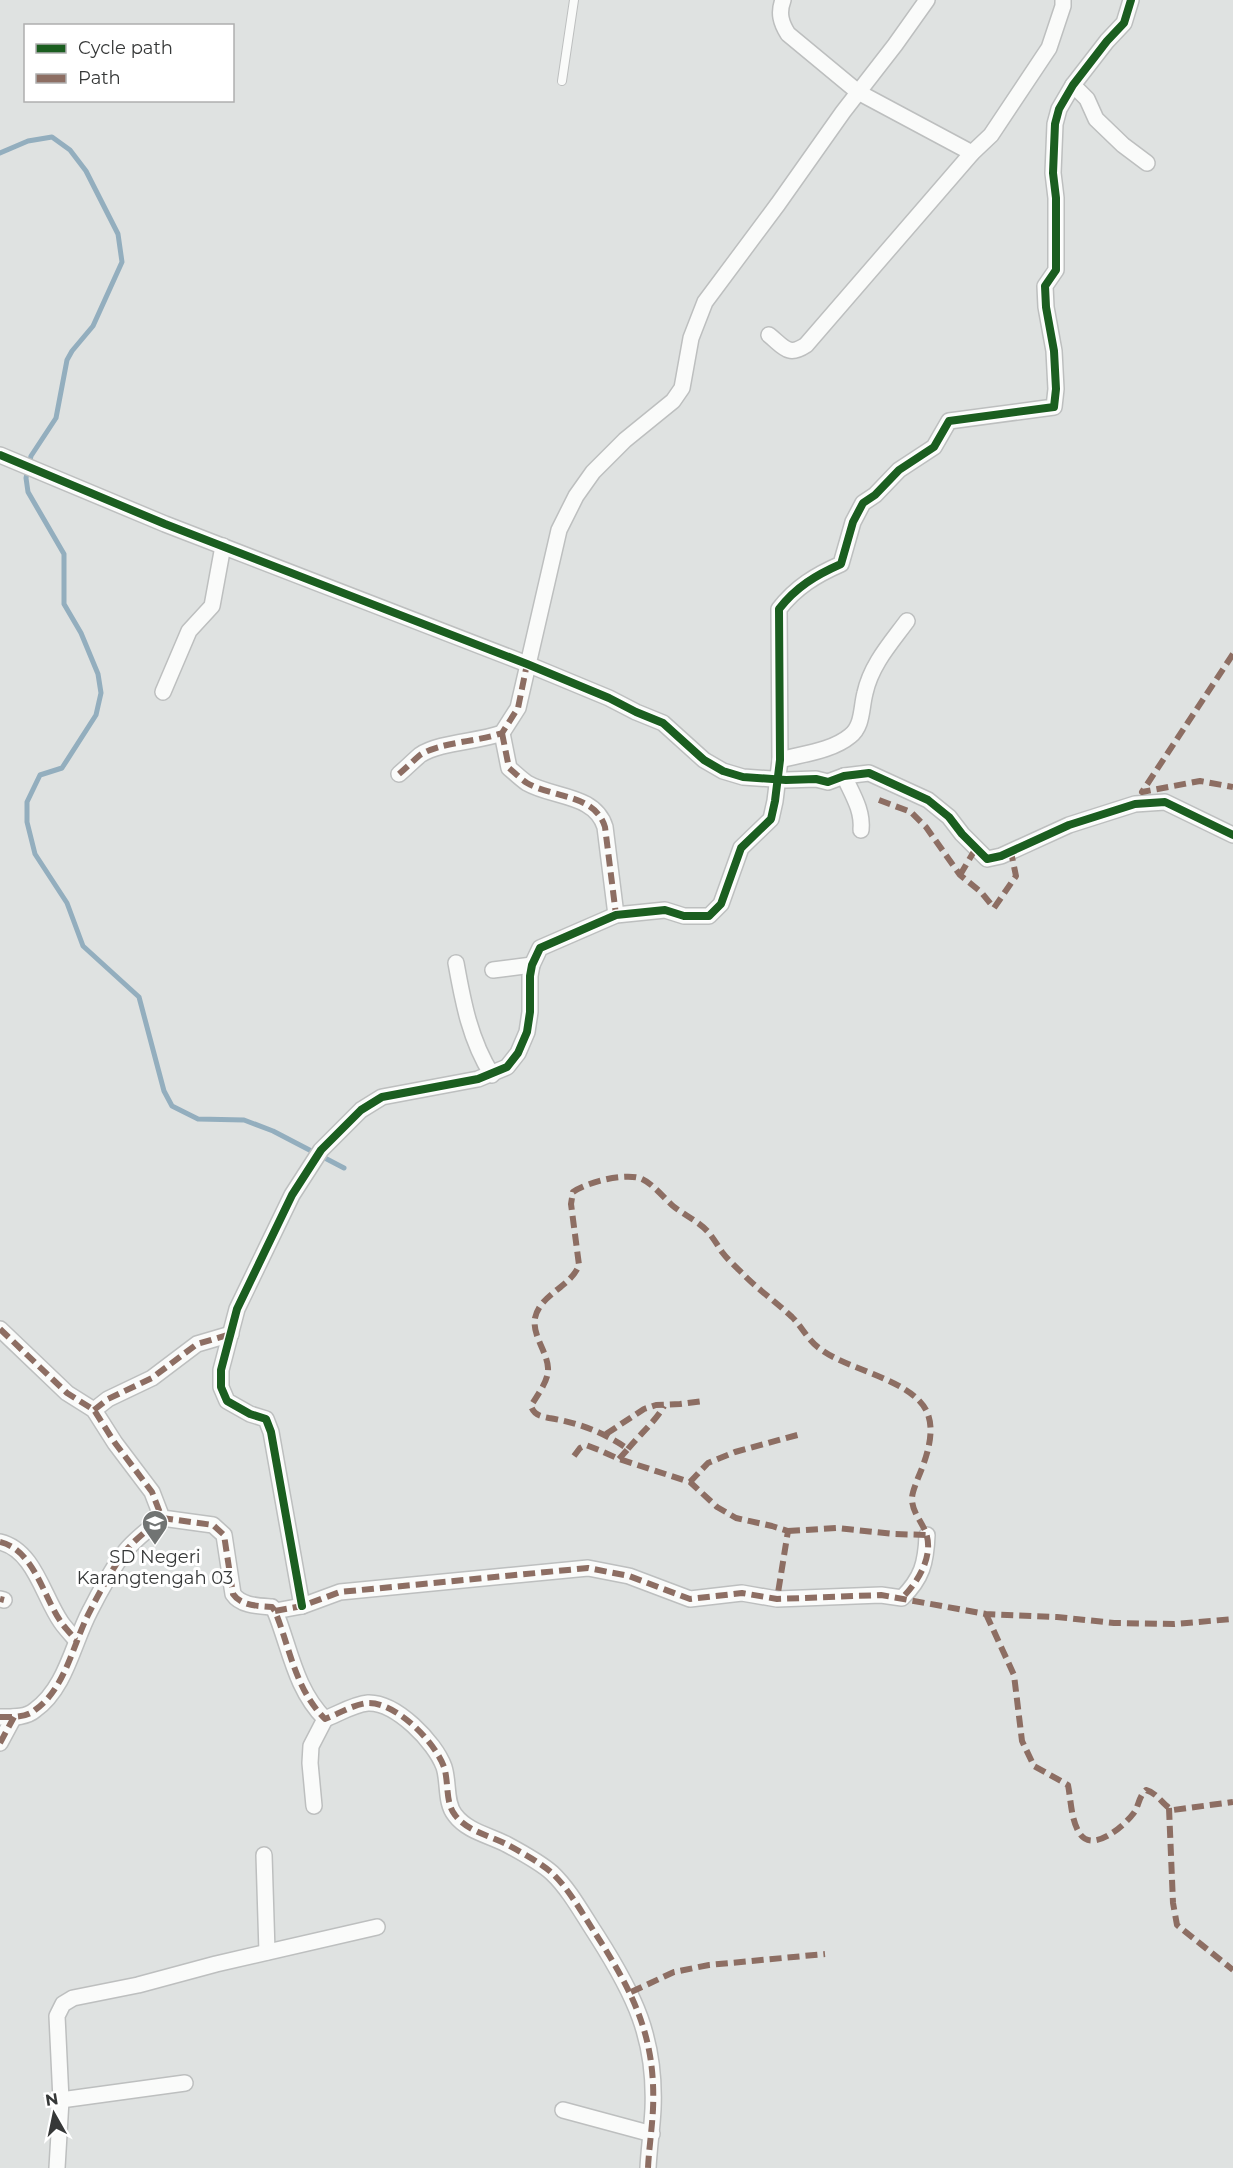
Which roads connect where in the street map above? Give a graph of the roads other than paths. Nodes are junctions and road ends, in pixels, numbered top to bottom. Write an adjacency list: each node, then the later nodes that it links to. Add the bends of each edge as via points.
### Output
1 (574, 0): 6 (lane)
2 (783, 0): 8 (street, via 782,24 788,34)
3 (927, 0): 8 (street)
4 (1063, 0): 9 (street, via 1049,48 991,135)
5 (1131, 0): 7 (street, via 1124,23)
6 (561, 81)
7 (1073, 85): 10 (street, via 1087,99 1096,119); 18 (street, via 1055,124 1056,270 1045,286 1054,351 1054,407 949,421 934,447 899,470 862,503 842,564 809,579 779,609)
8 (858, 92): 9 (street); 15 (street, via 705,302 691,338 682,388 673,401 593,472 576,496 559,530)
9 (972, 153): 11 (street, via 806,345 789,352)
10 (1146, 163)
11 (769, 335)
12 (0, 455): 13 (street)
13 (223, 546): 15 (street); 16 (street, via 212,606 189,631)
14 (907, 621): 18 (street, via 878,659 865,692 860,722 852,735 825,748)
15 (527, 664): 17 (street, via 518,708); 21 (street, via 663,723 704,760 723,771 743,777)
16 (163, 692)
17 (502, 733): 19 (street, via 440,747 421,755); 24 (street, via 509,768 528,783 586,804 602,817)
18 (780, 760): 21 (street)
19 (399, 774)
20 (844, 776): 21 (street, via 828,782); 22 (street, via 860,810); 23 (street, via 868,773 928,800 987,859 1069,825 1135,804 1165,802)
21 (778, 779): 24 (street, via 771,819 741,848 721,904 710,916 684,916 665,910)
22 (861, 830)
23 (1233, 835)
24 (616, 915): 26 (street, via 540,948)
25 (456, 963): 28 (street, via 472,1036)
26 (532, 965): 27 (street); 28 (street, via 527,1032 507,1067)
27 (493, 970)
28 (492, 1075): 30 (street, via 382,1097 361,1110 321,1150 292,1195 237,1309)
29 (0, 1329): 31 (street, via 67,1393)
30 (231, 1334): 31 (street, via 197,1344 152,1378); 35 (street, via 221,1370 221,1387 227,1401 266,1419 271,1432)
31 (94, 1410): 32 (street, via 152,1492)
32 (162, 1518): 36 (street, via 213,1525 220,1530 236,1600 272,1607); 37 (street, via 127,1549)
33 (927, 1535): 35 (street, via 921,1574 902,1598 881,1595 777,1599 742,1593 690,1599 629,1576 588,1568 340,1592)
34 (0, 1542): 37 (street, via 9,1544 27,1560 60,1622)
35 (302, 1606): 36 (street)
36 (275, 1611): 39 (street, via 298,1678 310,1702)
37 (76, 1640): 38 (street, via 51,1695 34,1711)
38 (7, 1717): 40 (street)
39 (325, 1719): 41 (street, via 311,1746); 48 (street, via 366,1703 400,1713 439,1757 455,1816 551,1872 564,1888 623,1977 644,2025 652,2079)
40 (0, 1743)
41 (314, 1806)
42 (264, 1855): 44 (street)
43 (377, 1928): 44 (street)
44 (267, 1952): 46 (street, via 73,1998 63,2004 57,2016)
45 (184, 2083): 46 (street)
46 (61, 2100): 49 (street)
47 (563, 2109): 48 (street)
48 (652, 2134): 50 (street)
49 (57, 2168)
50 (648, 2168)

